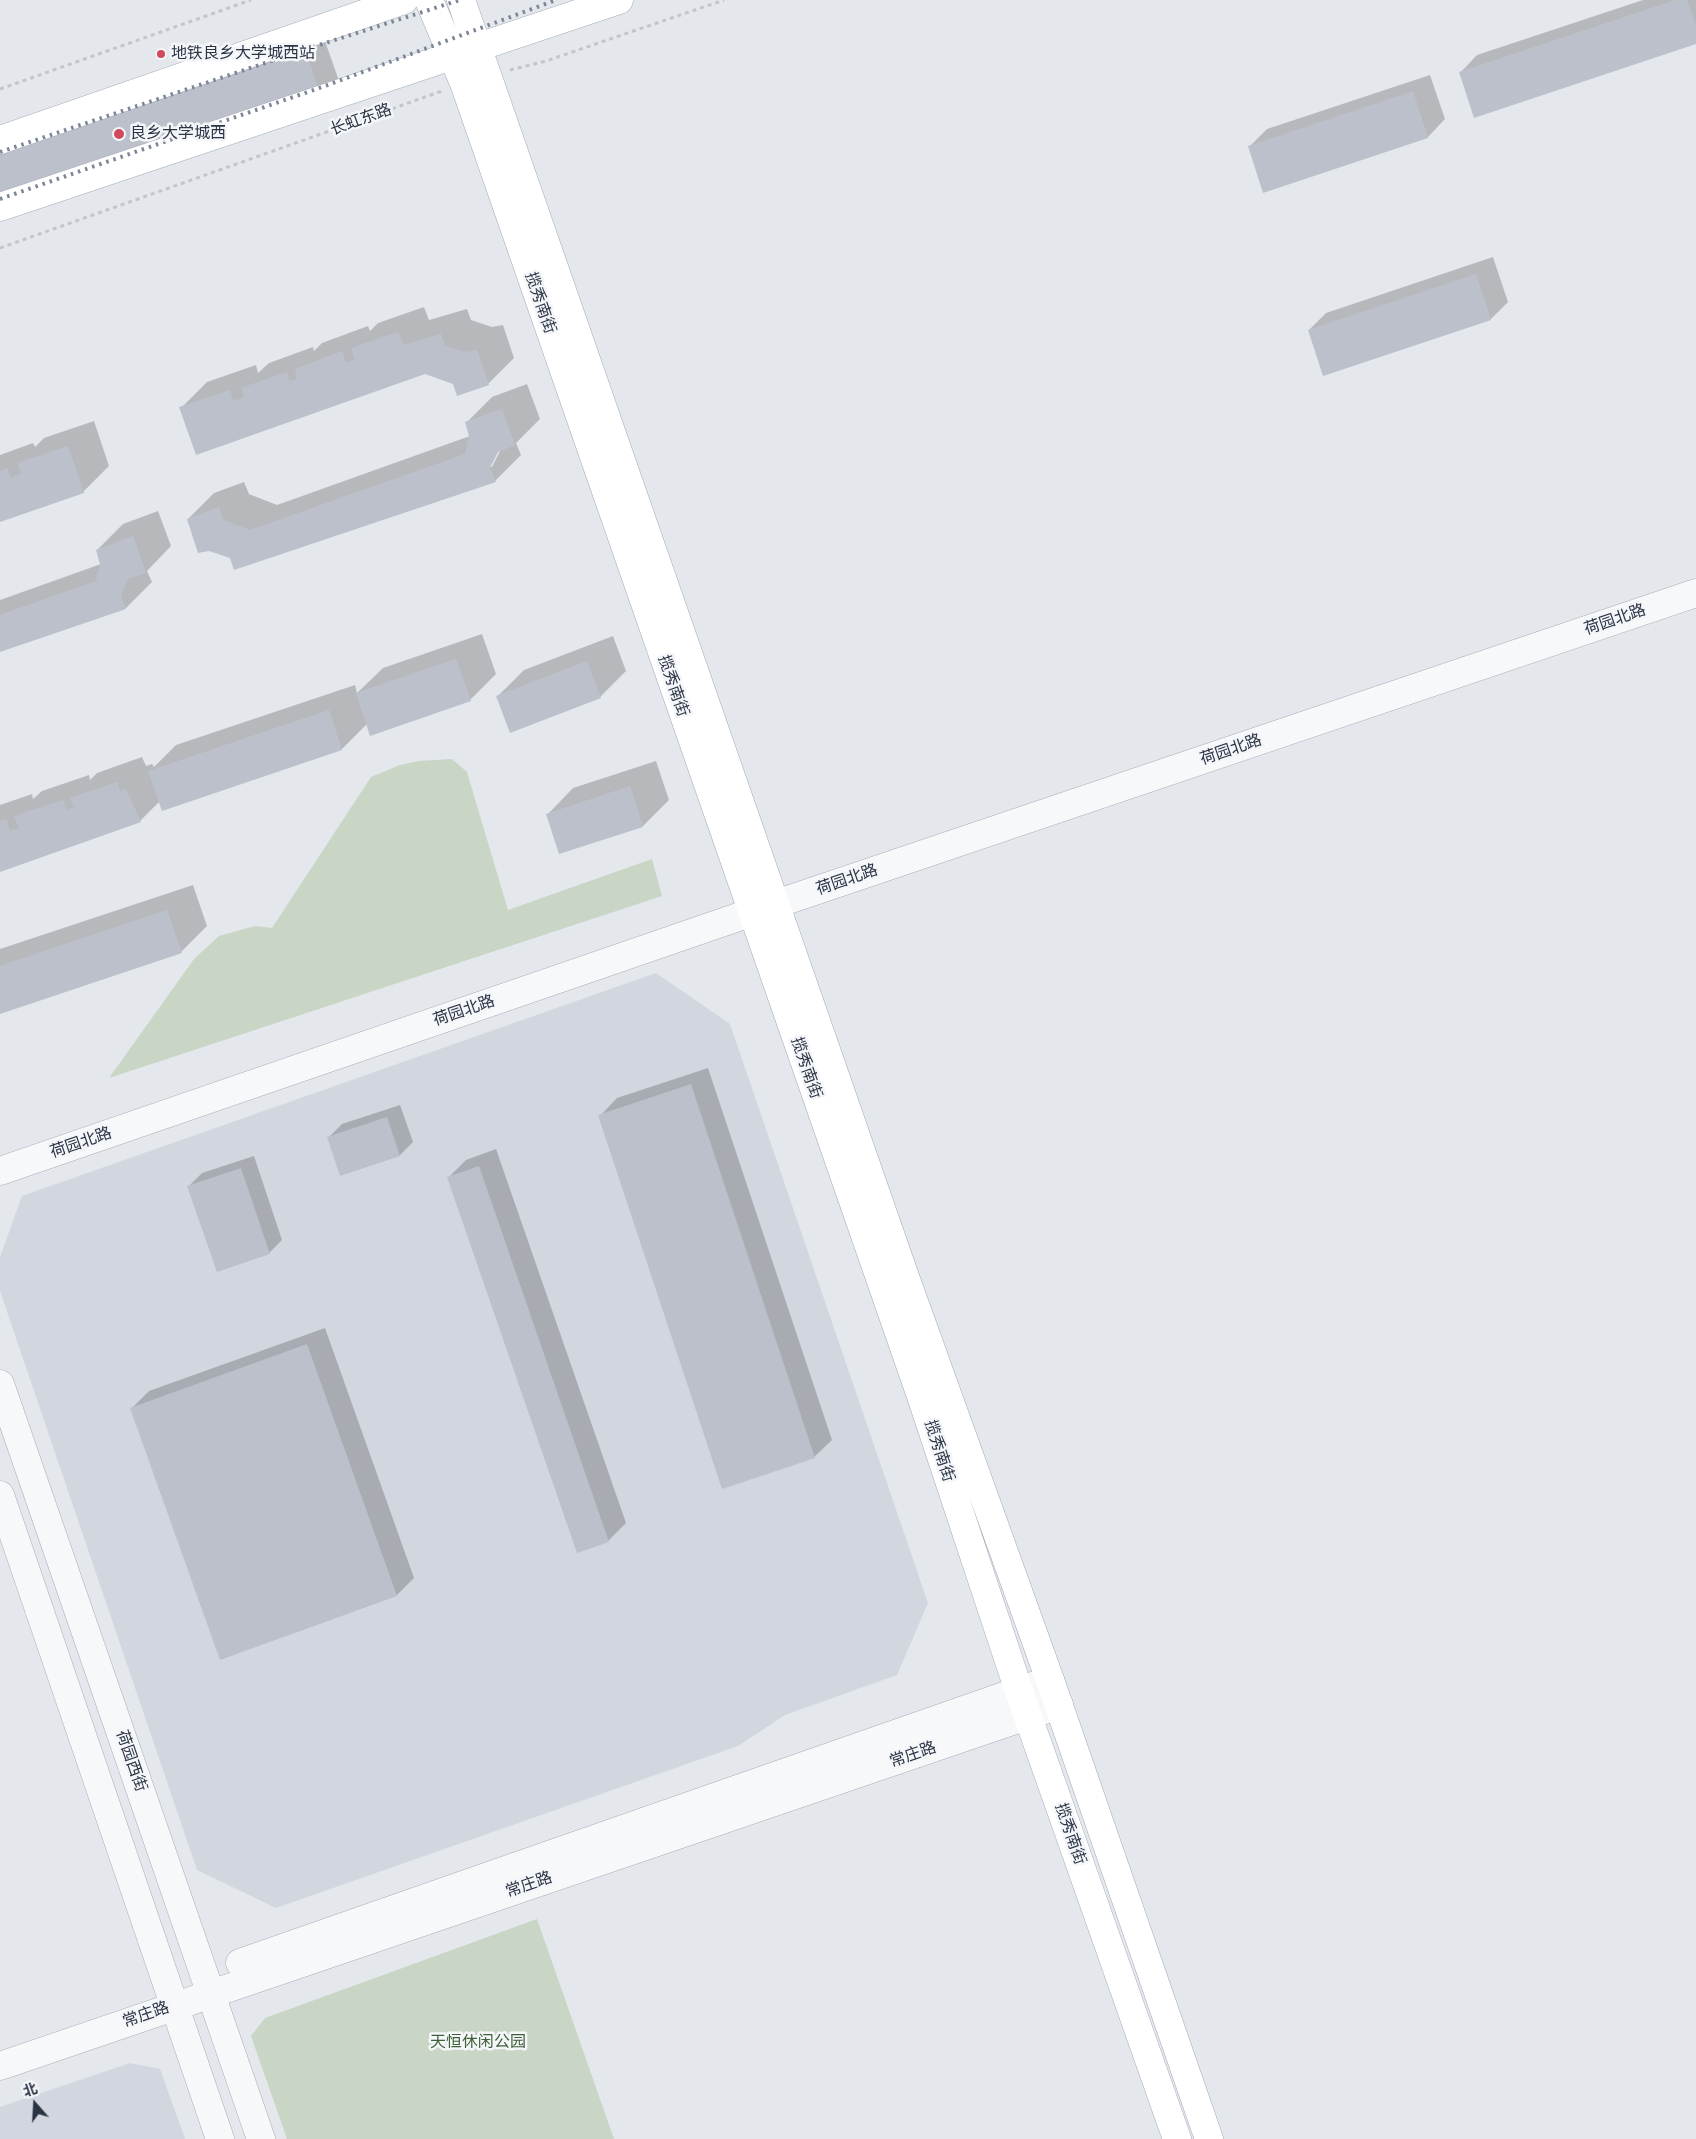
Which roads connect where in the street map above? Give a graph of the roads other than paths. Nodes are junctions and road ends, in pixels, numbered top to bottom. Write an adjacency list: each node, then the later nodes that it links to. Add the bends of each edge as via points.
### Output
1 (404, 0): 6 (main road)
2 (428, 0): 5 (main road, 揽秀南街)
3 (461, 0): 5 (main road, 揽秀南街)
4 (620, 0): 5 (main road, 长虹东路)
5 (464, 53): 7 (main road, 长虹东路); 9 (main road, 揽秀南街)
6 (0, 140)
7 (0, 207)
8 (1696, 593): 9 (street, 荷园北路)
9 (763, 908): 10 (street, 荷园北路); 13 (main road, 揽秀南街, via 908,1283); 14 (main road, 揽秀南街)
10 (0, 1171)
11 (0, 1384): 17 (street, 荷园西街)
12 (0, 1495): 18 (street)
13 (1050, 1680): 14 (street, 常庄路); 15 (main road, 揽秀南街)
14 (1019, 1691): 16 (main road, 揽秀南街); 17 (street, 常庄路)
15 (1059, 1705): 16 (street, 常庄路); 24 (main road, 揽秀南街)
16 (1028, 1716): 17 (street, 常庄路); 23 (main road, 揽秀南街)
17 (208, 1984): 18 (street, 常庄路); 22 (street, 荷园西街)
18 (172, 1996): 19 (street, 常庄路); 20 (street, 常庄路); 21 (street)
19 (0, 2046)
20 (0, 2066)
21 (220, 2139)
22 (261, 2139)
23 (1178, 2139)
24 (1209, 2139)

